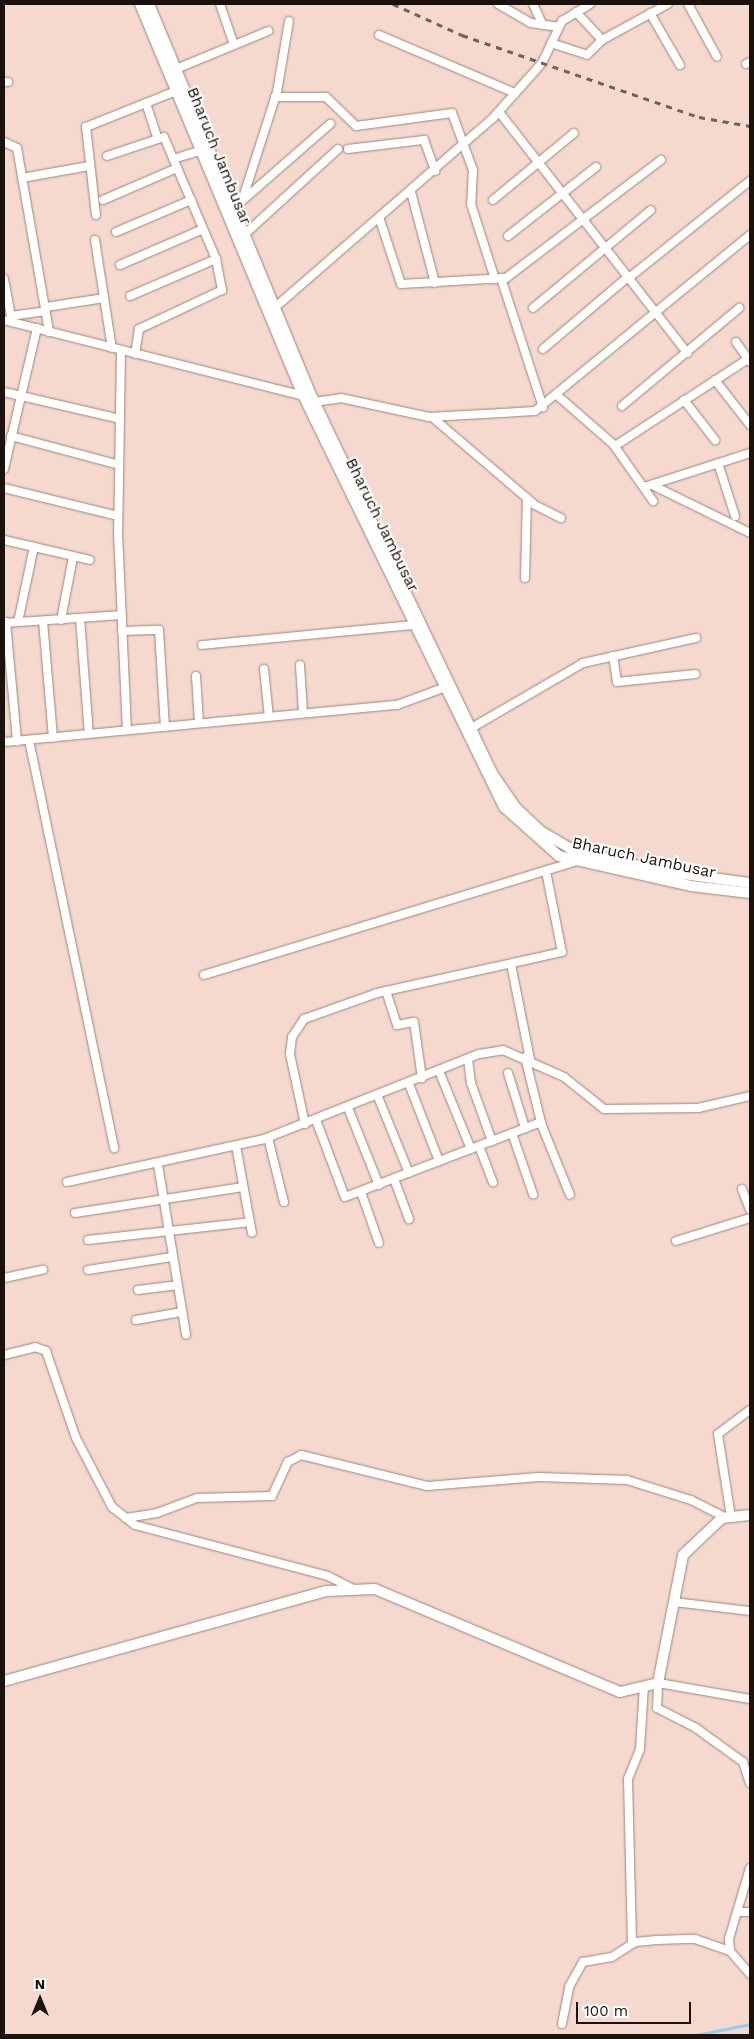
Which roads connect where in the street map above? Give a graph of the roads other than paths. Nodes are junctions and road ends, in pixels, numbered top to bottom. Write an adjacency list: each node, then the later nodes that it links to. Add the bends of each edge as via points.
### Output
1 (140, 4): 22 (main road, Bharuch Jambusar)
2 (148, 4): 21 (main road, Bharuch Jambusar)
3 (220, 4): 18 (street)
4 (498, 4): 13 (street, via 529,22)
5 (533, 4): 13 (street)
6 (570, 4): 10 (street)
7 (590, 4): 10 (street)
8 (668, 4): 11 (street)
9 (688, 4): 19 (street)
10 (575, 12): 15 (street); 17 (street)
11 (650, 13): 17 (street); 20 (street)
12 (289, 21): 24 (street)
13 (543, 25): 15 (street)
14 (268, 31): 18 (street)
15 (555, 34): 17 (street, via 581,55 592,51); 23 (street, via 542,62)
16 (379, 35): 23 (street)
17 (600, 42)
18 (234, 45): 21 (street)
19 (718, 57)
20 (680, 65)
21 (176, 69): 50 (main road, Bharuch Jambusar)
22 (176, 91): 25 (street); 34 (main road, Bharuch Jambusar)
23 (515, 94): 26 (street)
24 (275, 97): 31 (street, via 326,97 356,126 451,113); 50 (street)
25 (146, 103): 29 (street); 39 (street, via 86,127)
26 (499, 112): 31 (street); 38 (street)
27 (330, 124): 50 (street)
28 (574, 133): 38 (street)
29 (157, 136): 35 (street); 36 (street, via 164,137)
30 (4, 142): 43 (street, via 16,146)
31 (464, 145): 42 (street); 65 (street, via 473,170 471,204)
32 (338, 149): 57 (street)
33 (348, 150): 42 (street, via 426,141)
34 (200, 151): 36 (street); 50 (main road, Bharuch Jambusar)
35 (107, 156)
36 (173, 159): 40 (street)
37 (661, 160): 53 (street)
38 (540, 163): 46 (street); 49 (street)
39 (89, 166): 43 (street); 52 (street)
40 (178, 168): 47 (street); 48 (street)
41 (596, 168): 46 (street)
42 (434, 171): 45 (street)
43 (22, 178): 72 (street)
44 (750, 182): 64 (street)
45 (412, 192): 54 (street); 67 (street)
46 (563, 192): 53 (street); 59 (street)
47 (103, 200)
48 (191, 200): 55 (street); 56 (street)
49 (493, 200)
50 (234, 207): 57 (main road, Bharuch Jambusar); 73 (main road, Bharuch Jambusar)
51 (651, 210): 61 (street)
52 (96, 215)
53 (584, 218): 61 (street); 65 (street, via 512,275)
54 (380, 220): 67 (street, via 401,284); 73 (street)
55 (203, 230): 62 (street); 63 (street)
56 (116, 232)
57 (245, 234): 73 (main road, Bharuch Jambusar)
58 (750, 235): 74 (street)
59 (508, 236)
60 (95, 240): 69 (street)
61 (607, 247): 64 (street); 70 (street)
62 (216, 259): 68 (street); 83 (street, via 221,293 139,330)
63 (120, 265)
64 (630, 276): 74 (street); 80 (street)
65 (498, 278): 67 (street); 92 (street)
66 (4, 279): 75 (street)
67 (434, 283)
68 (130, 296)
69 (104, 298): 72 (street); 79 (street)
70 (533, 308)
71 (739, 308): 82 (street)
72 (46, 309): 75 (street); 77 (street)
73 (271, 310): 89 (main road, Bharuch Jambusar)
74 (657, 312): 82 (street); 88 (street)
75 (9, 319): 76 (street)
76 (37, 328): 77 (street); 87 (street)
77 (50, 332): 79 (street)
78 (736, 342): 84 (street)
79 (112, 348): 81 (street)
80 (543, 349)
81 (121, 350): 83 (street); 94 (street)
82 (687, 353): 91 (street)
83 (135, 354): 89 (street)
84 (749, 360): 85 (street)
85 (716, 380): 90 (street); 95 (street)
86 (4, 392): 87 (street)
87 (21, 396): 94 (street); 97 (street)
88 (558, 396): 92 (street); 99 (street)
89 (309, 398): 93 (street, via 341,398); 109 (main road, Bharuch Jambusar)
90 (684, 400): 98 (street); 99 (street)
91 (622, 406)
92 (543, 408): 93 (street, via 526,413)
93 (432, 417): 106 (street)
94 (120, 419): 102 (street)
95 (750, 425)
96 (4, 428): 97 (street)
97 (12, 433): 102 (street); 103 (street)
98 (715, 440)
99 (615, 446): 104 (street)
100 (750, 453): 101 (street)
101 (718, 464): 104 (street); 110 (street)
102 (119, 465): 108 (street)
103 (4, 469)
104 (648, 486): 107 (street); 112 (street)
105 (4, 488): 108 (street)
106 (527, 498): 111 (street); 117 (street)
107 (653, 500)
108 (118, 516): 118 (street)
109 (366, 516): 124 (main road, Bharuch Jambusar); 133 (main road, Bharuch Jambusar)
110 (735, 516)
111 (561, 518)
112 (750, 533)
113 (4, 540): 114 (street)
114 (34, 547): 115 (street); 122 (street)
115 (73, 557): 116 (street); 120 (street)
116 (90, 560)
117 (525, 578)
118 (122, 615): 119 (street); 125 (street)
119 (80, 618): 120 (street); 140 (street)
120 (62, 620): 121 (street)
121 (43, 621): 122 (street); 141 (street)
122 (18, 622): 123 (street)
123 (5, 623): 143 (street)
124 (414, 625): 127 (street); 133 (main road, Bharuch Jambusar)
125 (122, 631): 137 (street, via 159,630); 138 (street)
126 (696, 638): 128 (street)
127 (202, 645)
128 (613, 656): 131 (street, via 616,682); 139 (street, via 579,665)
129 (300, 665): 134 (street)
130 (264, 669): 135 (street)
131 (696, 674)
132 (196, 676): 136 (street)
133 (448, 686): 134 (street, via 403,704); 139 (main road, Bharuch Jambusar)
134 (303, 713): 135 (street)
135 (269, 716): 136 (street)
136 (200, 723): 137 (street)
137 (166, 726): 138 (street)
138 (127, 730): 140 (street)
139 (468, 730): 145 (main road, Bharuch Jambusar, via 516,808); 146 (main road, Bharuch Jambusar, via 504,807)
140 (89, 734): 141 (street)
141 (53, 738): 142 (street)
142 (29, 740): 143 (street); 172 (street)
143 (17, 741): 144 (street)
144 (4, 742)
145 (567, 847): 146 (main road); 149 (main road, Bharuch Jambusar, via 660,871)
146 (559, 856): 147 (main road, Bharuch Jambusar)
147 (577, 861): 148 (street); 150 (main road, Bharuch Jambusar, via 691,886)
148 (546, 870): 151 (street, via 564,951); 152 (street)
149 (750, 883)
150 (750, 893)
151 (511, 964): 153 (street); 154 (street)
152 (204, 975)
153 (386, 991): 158 (street, via 398,1026 414,1022); 165 (street, via 313,1013 298,1026 290,1054)
154 (527, 1058): 155 (street, via 503,1050); 160 (street, via 608,1109 698,1108); 164 (street)
155 (468, 1059): 156 (street); 169 (street, via 471,1083)
156 (439, 1071): 158 (street); 173 (street)
157 (508, 1073): 166 (street)
158 (422, 1078): 159 (street)
159 (409, 1084): 161 (street); 174 (street)
160 (750, 1096)
161 (378, 1097): 162 (street); 176 (street)
162 (348, 1108): 163 (street); 180 (street)
163 (316, 1120): 165 (street); 183 (street, via 342,1194 347,1197)
164 (541, 1122): 166 (street); 185 (street)
165 (305, 1124): 168 (street)
166 (525, 1128): 167 (street)
167 (512, 1133): 169 (street); 184 (street)
168 (268, 1138): 170 (street); 187 (street)
169 (492, 1141): 171 (street)
170 (236, 1146): 175 (street); 181 (street)
171 (479, 1146): 173 (street); 179 (street)
172 (114, 1148)
173 (471, 1149): 174 (street)
174 (439, 1162): 176 (street)
175 (158, 1165): 178 (street); 186 (street)
176 (409, 1173): 177 (street)
177 (394, 1179): 180 (street); 191 (street)
178 (67, 1182)
179 (493, 1182)
180 (379, 1184): 183 (street)
181 (243, 1187): 186 (street); 192 (street)
182 (742, 1189): 188 (street)
183 (361, 1192): 197 (street)
184 (533, 1194)
185 (570, 1195)
186 (163, 1200): 189 (street); 193 (street)
187 (284, 1202)
188 (750, 1210)
189 (75, 1213)
190 (750, 1218): 196 (street)
191 (409, 1219)
192 (250, 1222): 193 (street); 194 (street)
193 (168, 1231): 195 (street); 198 (street)
194 (252, 1233)
195 (88, 1240)
196 (676, 1241)
197 (379, 1243)
198 (172, 1257): 200 (street); 202 (street)
199 (43, 1270): 201 (street)
200 (88, 1270)
201 (4, 1278)
202 (177, 1285): 203 (street); 204 (street)
203 (138, 1290)
204 (182, 1312): 205 (street); 206 (street)
205 (136, 1320)
206 (186, 1335)
207 (4, 1355): 211 (street, via 35,1347 46,1351 76,1438 112,1507)
208 (750, 1410): 210 (street, via 718,1434)
209 (750, 1515): 210 (main road)
210 (728, 1517): 211 (street, via 696,1502 627,1480 538,1477 427,1486 301,1455 288,1462 272,1496 197,1498 157,1513); 213 (main road, via 683,1555)
211 (126, 1518): 212 (street, via 138,1526 328,1576)
212 (354, 1590): 215 (main road, via 326,1591); 217 (main road, via 375,1589 620,1692)
213 (674, 1602): 214 (street); 216 (main road)
214 (750, 1611)
215 (4, 1681)
216 (658, 1683): 217 (main road); 218 (street); 219 (street, via 657,1708 696,1728 743,1762)
217 (644, 1686): 223 (street, via 640,1749 628,1779)
218 (750, 1699)
219 (750, 1783)
220 (750, 1868): 221 (street)
221 (737, 1912): 222 (street); 224 (street)
222 (750, 1912)
223 (632, 1943): 224 (street, via 691,1939); 226 (street, via 612,1957 580,1964 569,1987)
224 (730, 1951): 225 (street)
225 (750, 1974)
226 (562, 2024)

